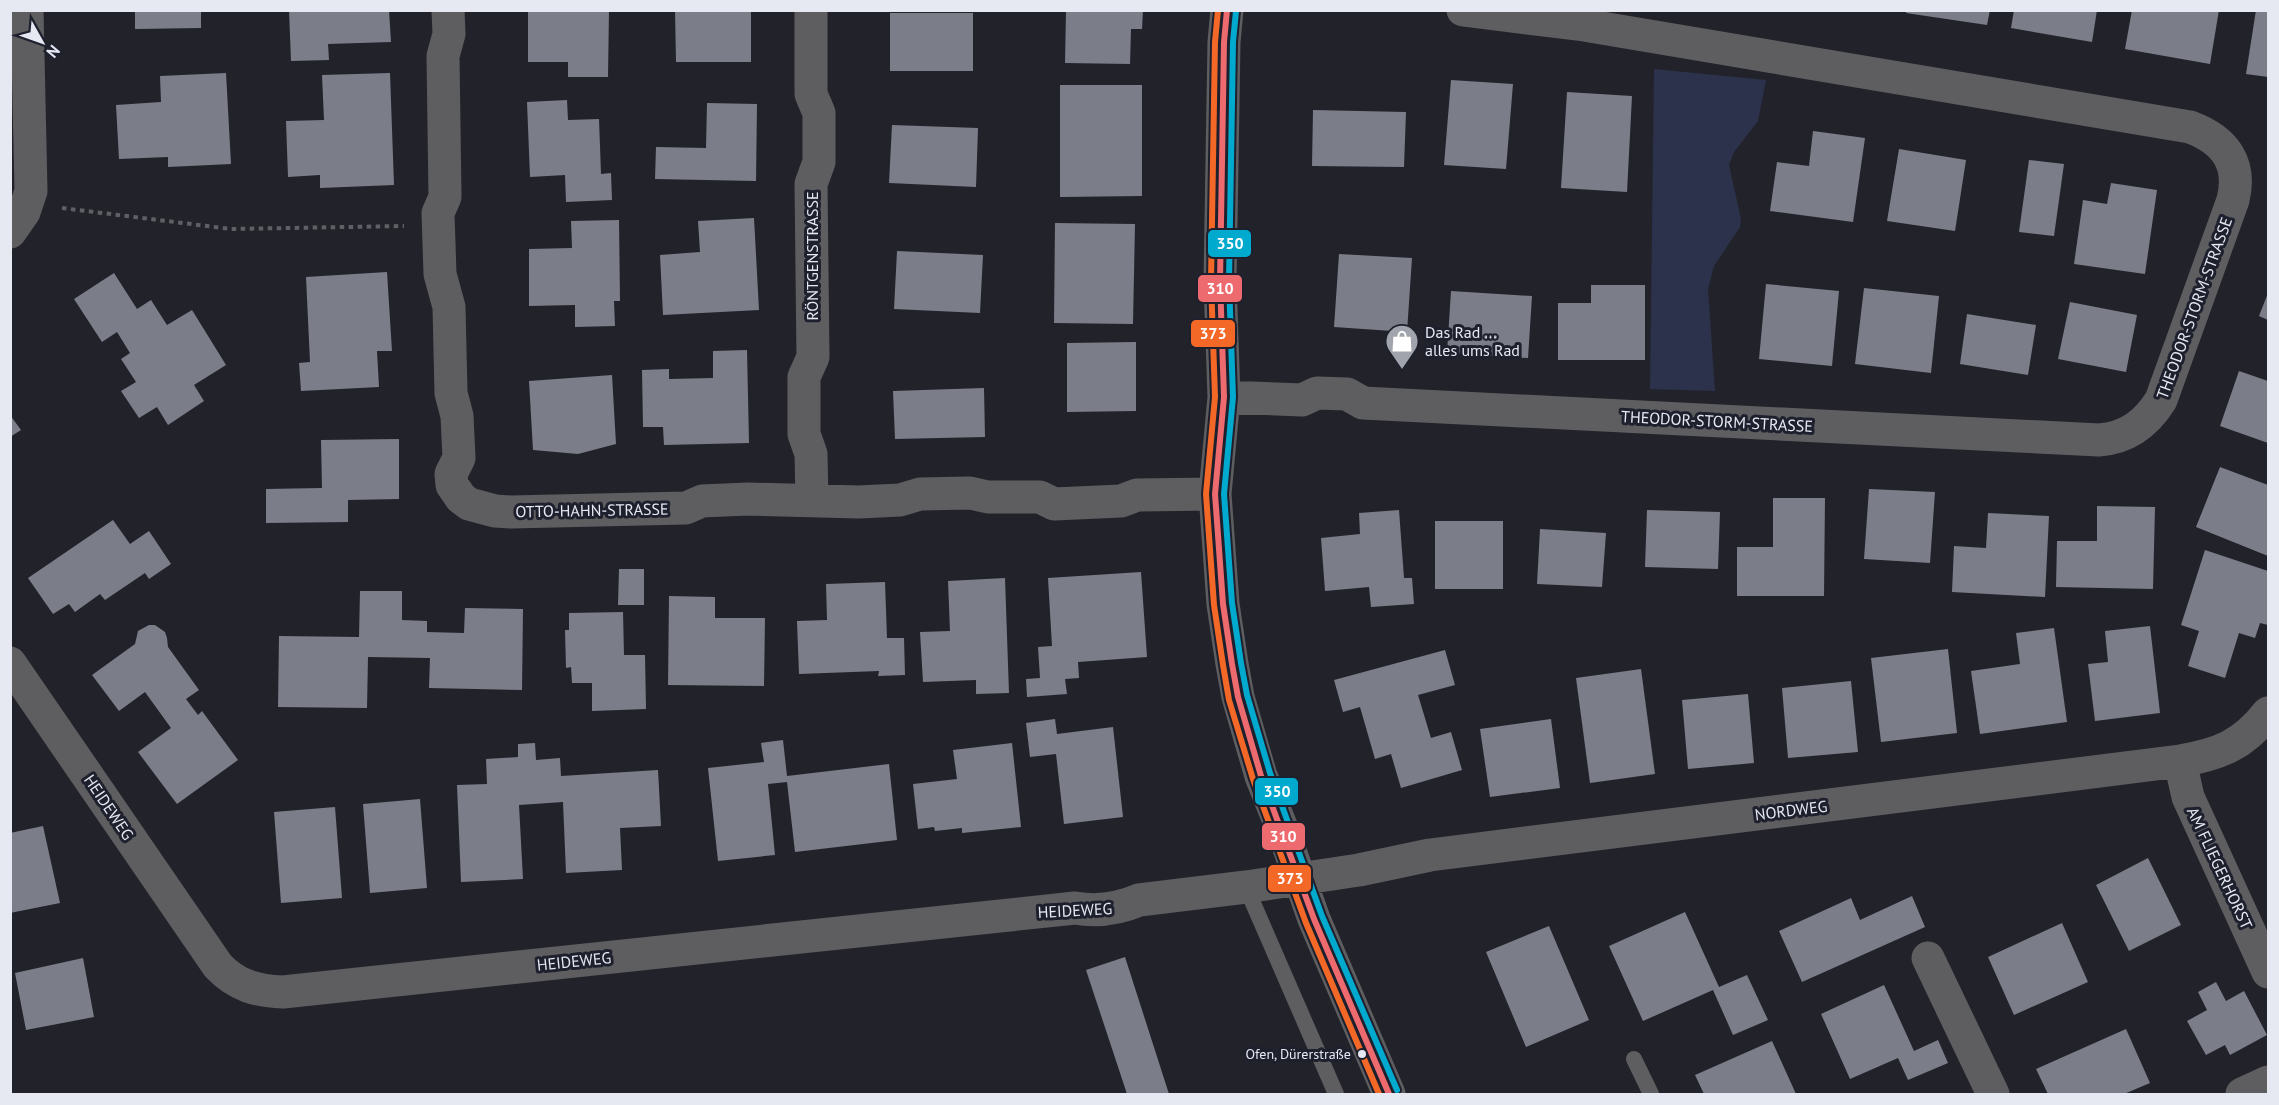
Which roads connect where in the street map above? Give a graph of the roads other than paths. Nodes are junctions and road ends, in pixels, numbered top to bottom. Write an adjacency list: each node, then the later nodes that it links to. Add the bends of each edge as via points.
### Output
1 (27, 10): 6 (street, via 31,180 28,203)
2 (448, 10): 9 (street, OTTO-HAHN-STRASSE, via 449,33 443,56 445,197 438,224 440,274 449,308 451,393 458,427 459,458 451,474 452,485 461,498 481,507 512,512 686,508 702,501 747,499)
3 (811, 10): 9 (street, RÖNTGENSTRASSE, via 811,94 819,113 819,162 811,184 813,357 804,376 804,434 811,454)
4 (1227, 10): 7 (street, via 1220,281)
5 (1463, 10): 7 (street, THEODOR-STORM-STRASSE, via 1584,25 2202,131 2230,156 2237,184 2155,410 2139,427 2119,437 2099,440 1363,403 1347,394 1317,393 1302,400)
6 (10, 232)
7 (1224, 398): 8 (street)
8 (1215, 494): 9 (street, OTTO-HAHN-STRASSE, via 1137,495 1121,501 1054,504 1040,497 988,497 970,492 920,494 900,500); 13 (street, via 1223,604 1238,697)
9 (812, 501)
10 (10, 663): 14 (street, HEIDEWEG, via 212,958 235,981 258,990 298,990 1075,908 1092,911 1123,907 1139,900)
11 (2268, 713): 12 (street, NORDWEG, via 2233,746)
12 (2180, 761): 13 (street, NORDWEG, via 1430,855); 16 (street, AM FLIEGERHORST, via 2188,797)
13 (1300, 879): 14 (street, HEIDEWEG); 20 (street)
14 (1246, 887): 19 (lane)
15 (1928, 958): 22 (street)
16 (2268, 972)
17 (1634, 1059): 21 (lane)
18 (2268, 1082): 23 (street)
19 (1336, 1095)
20 (1389, 1095)
21 (1651, 1095)
22 (1993, 1095)
23 (2242, 1095)

